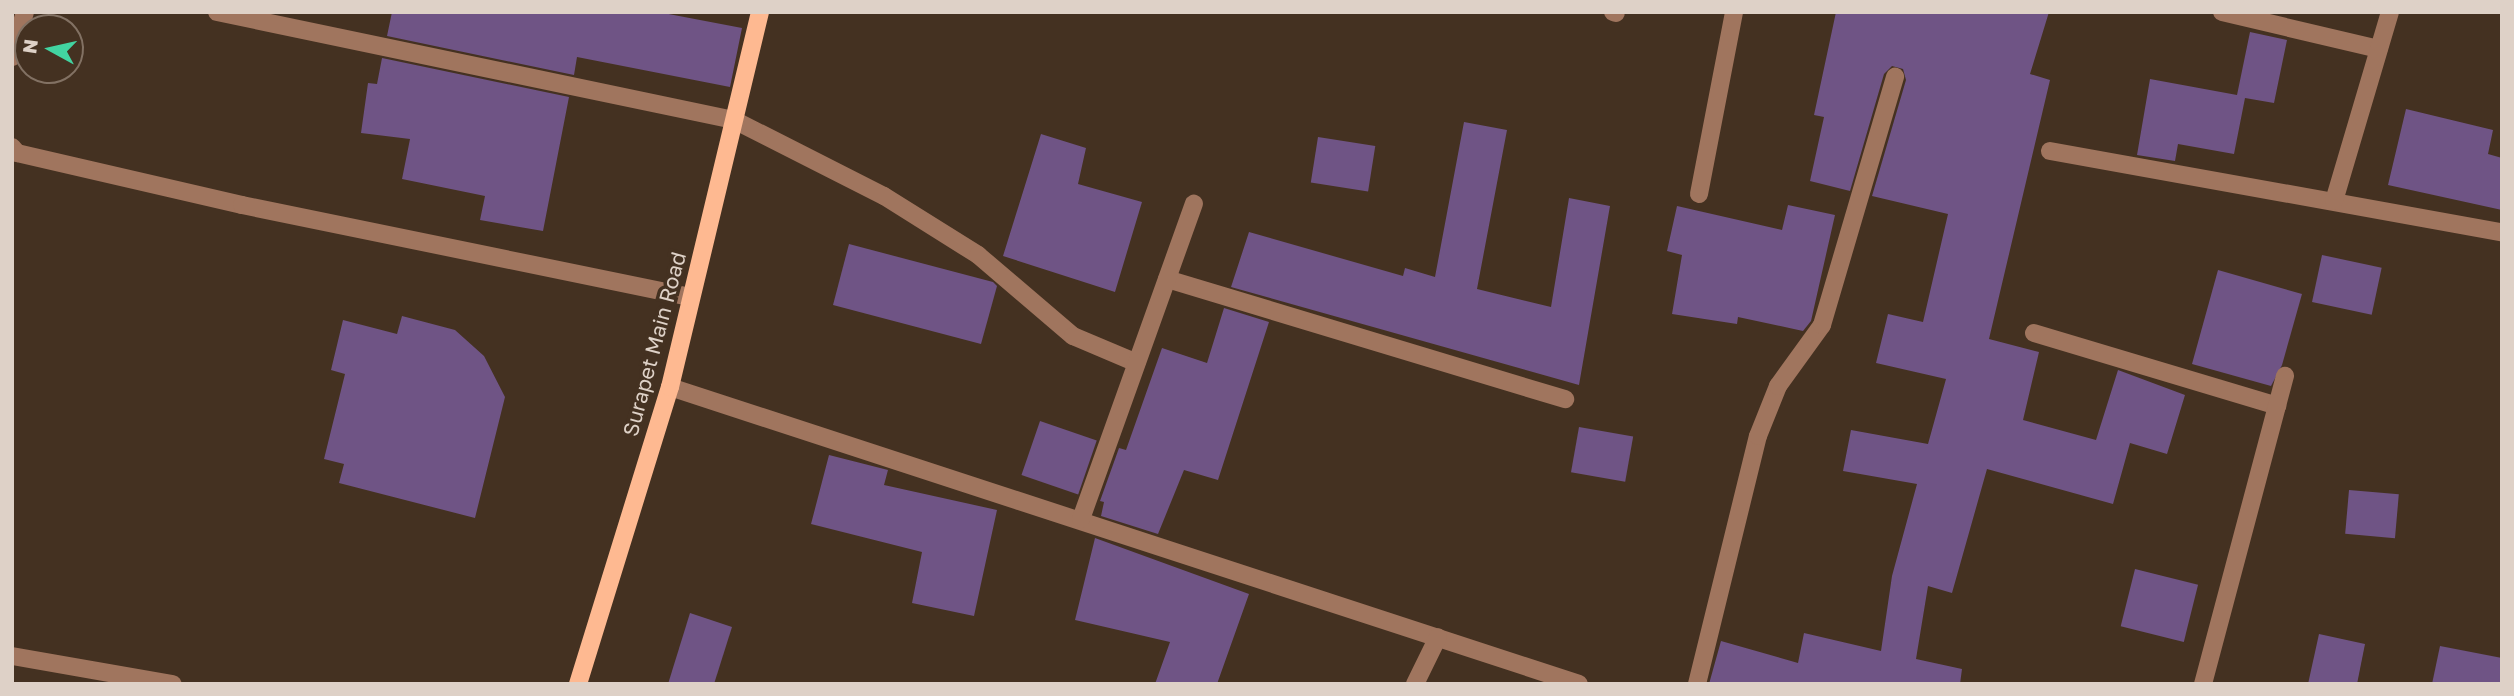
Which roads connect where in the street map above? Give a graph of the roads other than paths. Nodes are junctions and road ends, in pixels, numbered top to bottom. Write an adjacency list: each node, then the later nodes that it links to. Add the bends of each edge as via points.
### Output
1 (25, 12): 8 (street)
2 (217, 12): 10 (street)
3 (760, 12): 10 (main road, Surapet Main Road)
4 (1734, 12): 13 (street)
5 (2222, 12): 7 (street)
6 (2390, 12): 7 (street)
7 (2379, 49): 14 (street)
8 (12, 58)
9 (1895, 77): 32 (street, via 1822,325 1778,386 1758,436)
10 (734, 120): 18 (main road, Surapet Main Road); 20 (street, via 884,196 978,255 1073,336)
11 (12, 147): 18 (street, via 17,153 242,205)
12 (2050, 151): 14 (street)
13 (1699, 194)
14 (2334, 201): 16 (street)
15 (1194, 204): 17 (street)
16 (2502, 233)
17 (1167, 278): 20 (street); 23 (street)
18 (691, 297): 22 (main road, Surapet Main Road)
19 (2034, 333): 24 (street)
20 (1137, 363): 25 (street)
21 (2285, 376): 24 (street)
22 (670, 387): 25 (street); 29 (main road, Surapet Main Road)
23 (1565, 399)
24 (2277, 406): 33 (street)
25 (1081, 519): 26 (street)
26 (1438, 637): 30 (street); 31 (street)
27 (12, 656): 28 (street)
28 (173, 684)
29 (578, 684)
30 (1415, 684)
31 (1579, 684)
32 (1697, 684)
33 (2203, 684)

